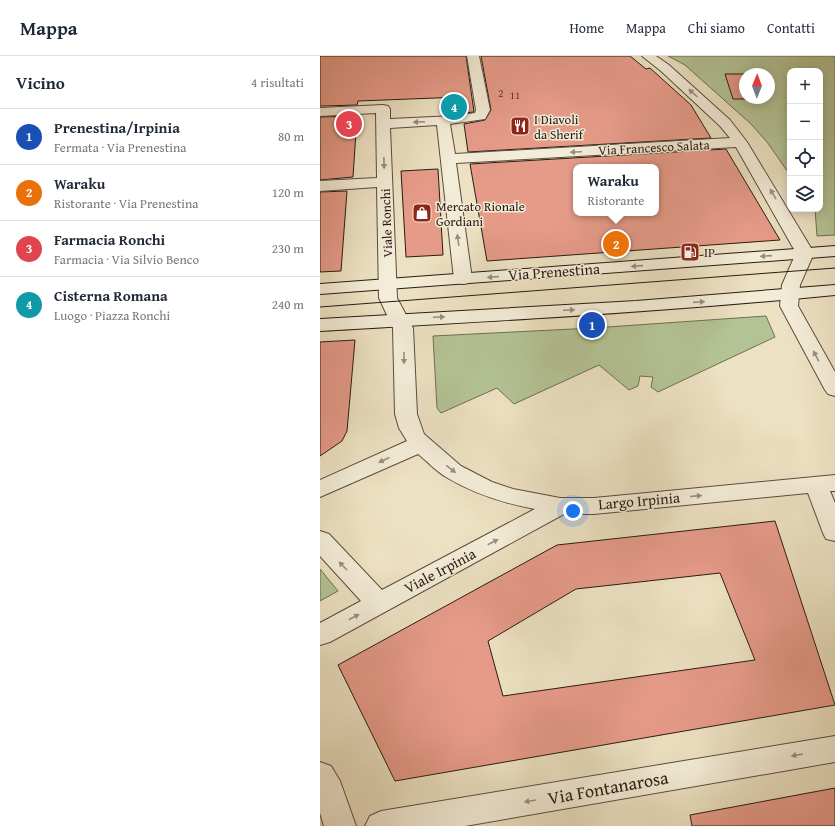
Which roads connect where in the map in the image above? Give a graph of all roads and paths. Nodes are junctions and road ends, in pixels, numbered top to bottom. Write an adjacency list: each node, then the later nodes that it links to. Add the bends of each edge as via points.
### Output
1 (472, 56): 5 (street, via 483,110 480,116)
2 (648, 56): 6 (street, one-way to 2, via 710,108)
3 (320, 112): 4 (street)
4 (383, 117): 5 (street, one-way to 4); 8 (street, Viale Ronchi, one-way to 8)
5 (443, 121): 7 (street)
6 (740, 142): 7 (street, Via Francesco Salata, one-way to 7); 11 (street, one-way to 6, via 771,190)
7 (448, 159): 12 (street, one-way to 7)
8 (384, 182): 9 (street); 13 (street, Viale Ronchi)
9 (320, 186)
10 (835, 251): 11 (street, Via Prenestina)
11 (805, 253): 12 (street, Via Prenestina, one-way to 12); 16 (street, via 791,281)
12 (463, 279): 13 (street, Via Prenestina)
13 (387, 284): 14 (street, Via Prenestina); 17 (street, Viale Ronchi, via 388,298)
14 (320, 289)
15 (835, 290): 16 (street)
16 (788, 295): 17 (street, one-way to 16, via 625,308); 19 (street, one-way to 16, via 789,306)
17 (400, 319): 18 (street); 20 (street, Largo Irpinia, one-way to 20, via 403,328 406,414 410,428)
18 (320, 325)
19 (835, 390)
20 (420, 444): 22 (street, one-way to 22); 23 (street, Largo Irpinia, one-way to 23, via 454,472 484,487 509,496)
21 (826, 484): 23 (street, Largo Irpinia, one-way to 21, via 594,506); 24 (street)
22 (320, 489)
23 (560, 506): 26 (street, Viale Irpinia, one-way to 23)
24 (835, 533)
25 (320, 540): 26 (street, one-way to 25)
26 (379, 604): 27 (street, Viale Irpinia, one-way to 26)
27 (320, 636)
28 (835, 749): 31 (street, Via Fontanarosa, one-way to 31)
29 (320, 774): 30 (street, via 329,791)
30 (340, 826)
31 (381, 826)

